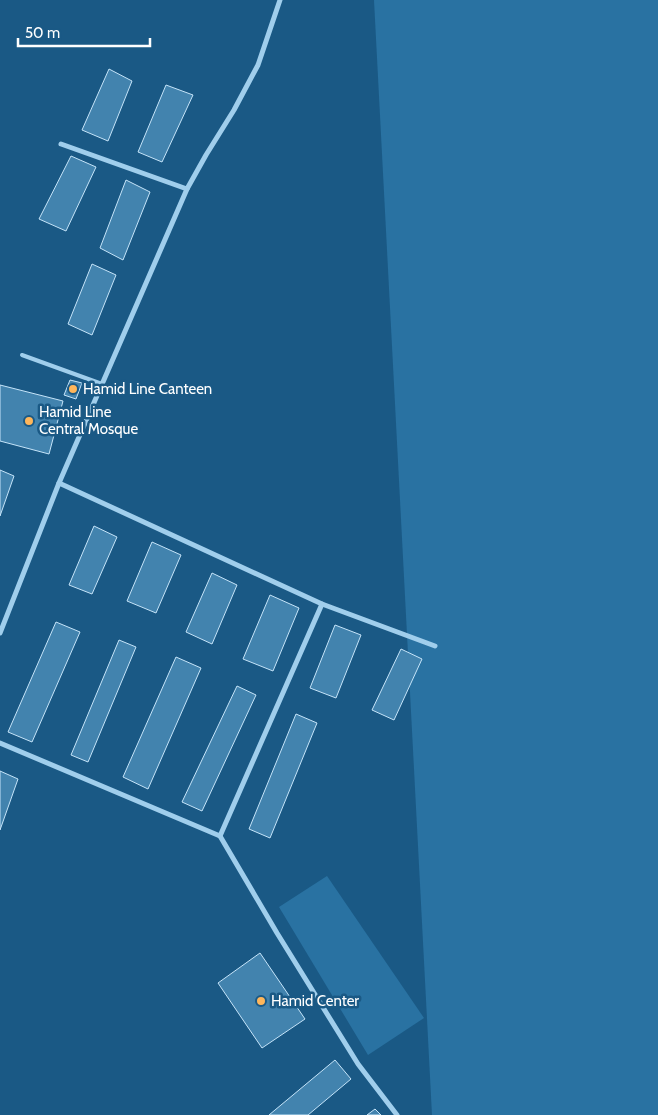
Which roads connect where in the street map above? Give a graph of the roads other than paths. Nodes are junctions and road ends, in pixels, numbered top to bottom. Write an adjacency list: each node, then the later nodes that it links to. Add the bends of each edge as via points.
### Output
1 (280, 0): 3 (street, via 258,65)
2 (61, 144): 3 (street)
3 (187, 190): 5 (street)
4 (22, 355): 5 (lane)
5 (102, 384): 6 (street)
6 (60, 482): 7 (street); 8 (street)
7 (322, 604): 9 (street); 11 (street)
8 (0, 633)
9 (435, 646)
10 (0, 744): 11 (street)
11 (220, 836): 12 (street, via 358,1064)
12 (397, 1115)

